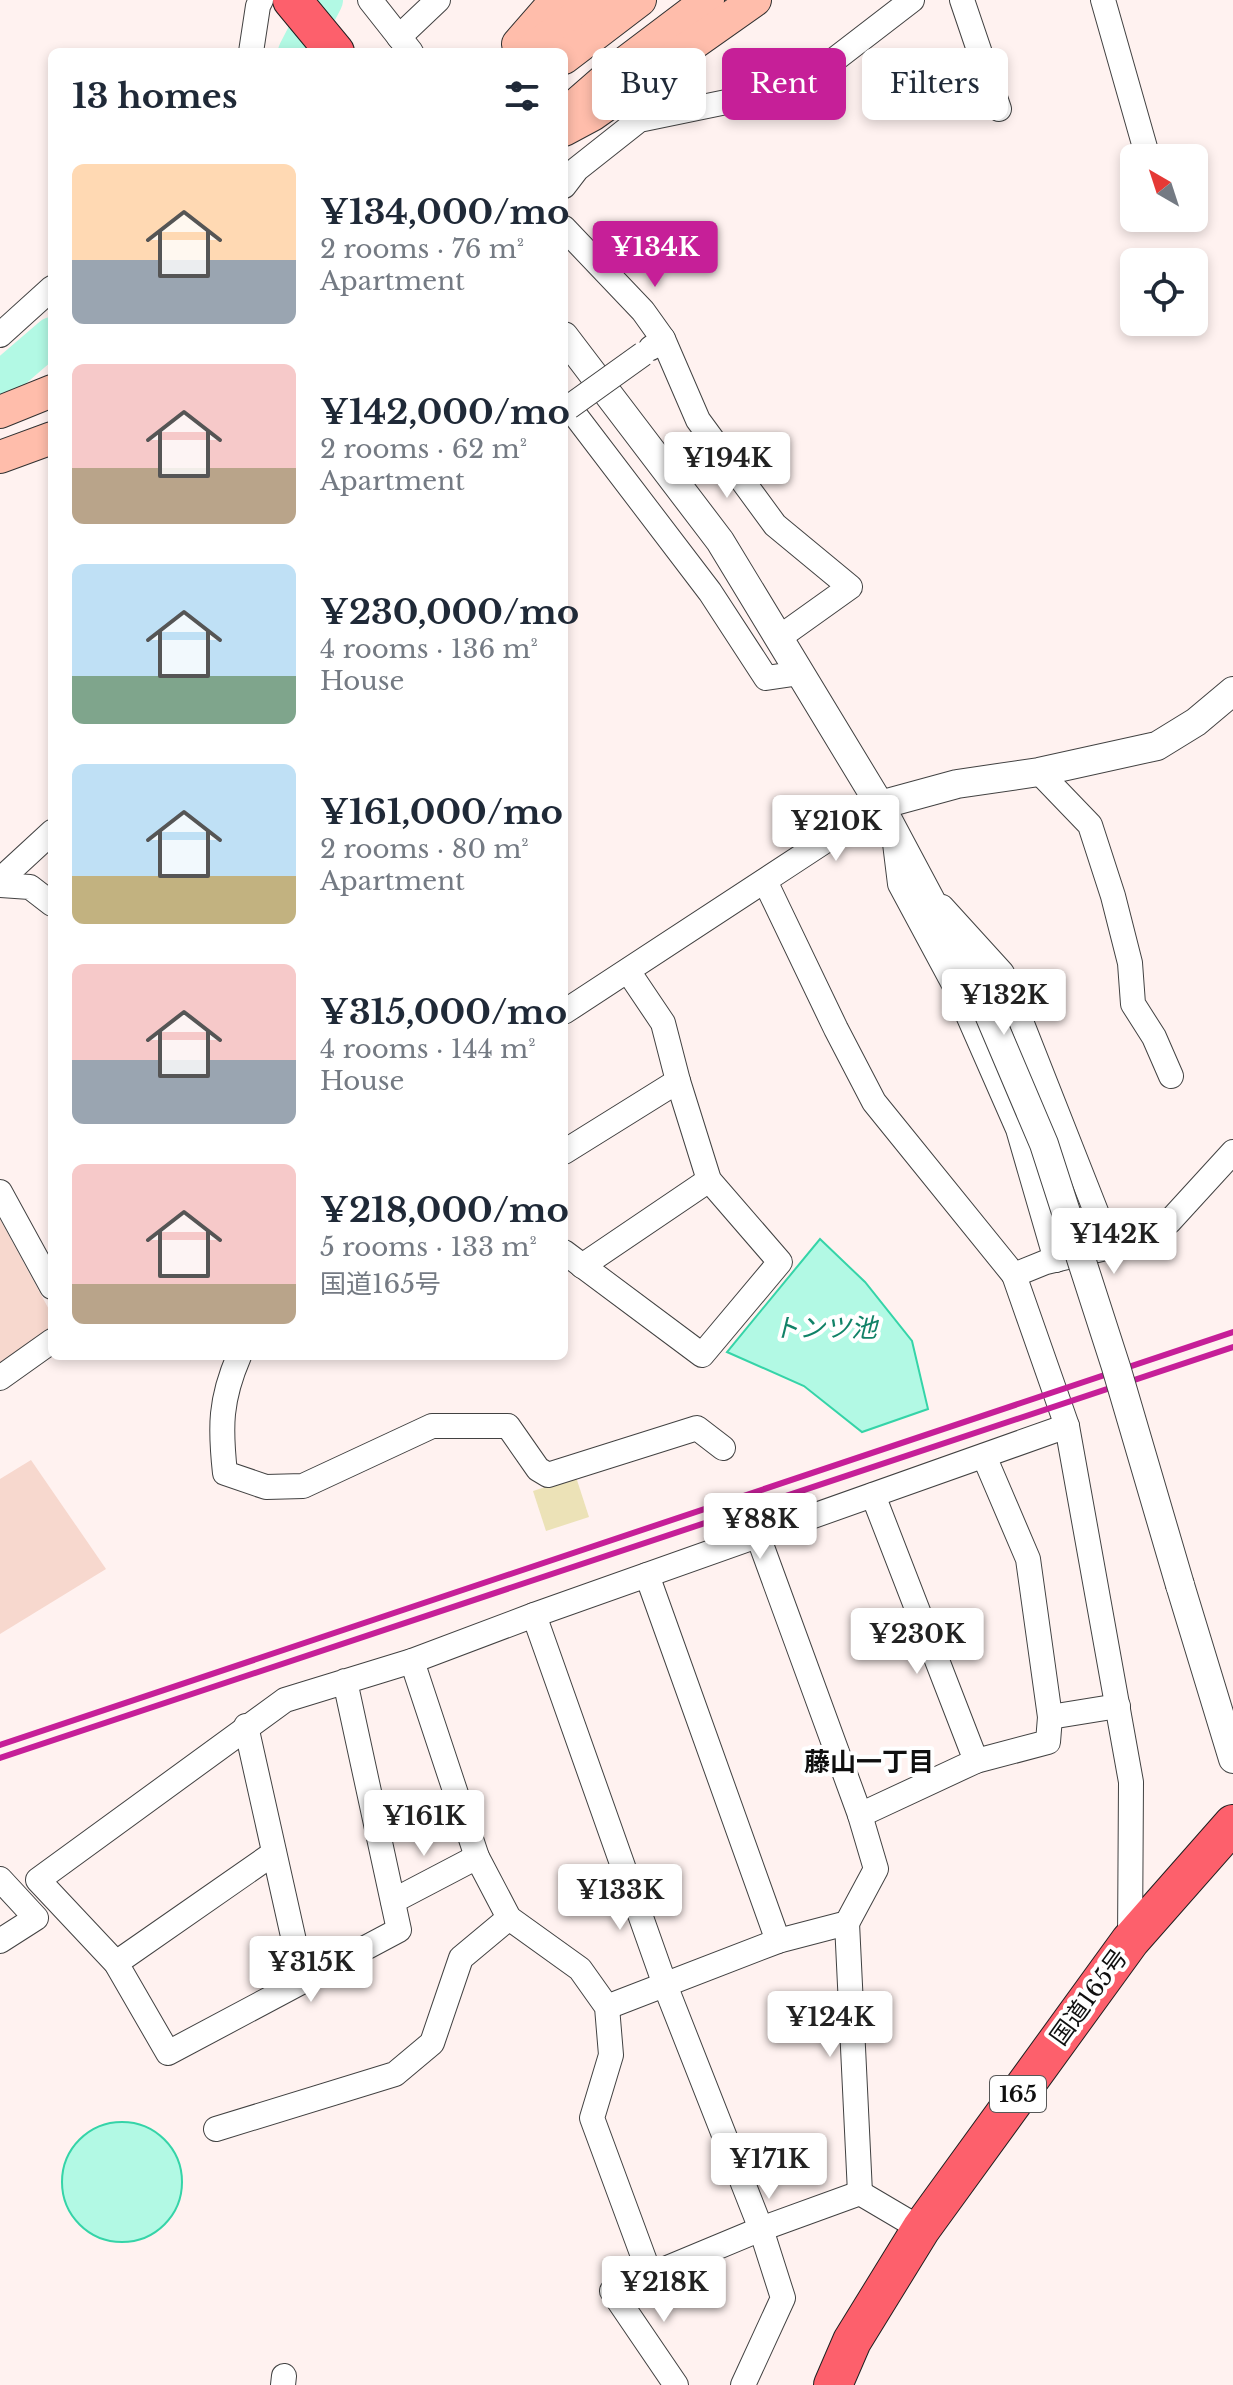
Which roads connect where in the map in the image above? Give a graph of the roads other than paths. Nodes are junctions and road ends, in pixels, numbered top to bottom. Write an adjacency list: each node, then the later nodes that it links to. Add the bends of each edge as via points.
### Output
1 (261, 0): 16 (street)
2 (292, 0): 15 (highway)
3 (370, 0): 14 (street)
4 (438, 0): 14 (street)
5 (559, 0): 17 (main road)
6 (599, 0): 18 (main road)
7 (640, 0): 20 (main road)
8 (678, 0): 21 (main road)
9 (708, 0): 22 (main road)
10 (755, 0): 23 (main road)
11 (912, 0): 25 (street, via 799,87 639,120)
12 (962, 0): 19 (street)
13 (1103, 0): 24 (street)
14 (405, 45)
15 (331, 47)
16 (252, 48)
17 (514, 48)
18 (533, 48)
19 (978, 48)
20 (568, 55)
21 (568, 84)
22 (568, 111)
23 (568, 128)
24 (1144, 144)
25 (568, 181)
26 (568, 232): 29 (street)
27 (48, 292): 28 (street)
28 (0, 335)
29 (663, 339): 32 (street, bridge); 41 (street, via 698,420 775,525 850,587)
30 (568, 341): 41 (street, via 720,541)
31 (48, 393): 35 (main road)
32 (568, 408)
33 (48, 410): 36 (main road)
34 (568, 410): 42 (street, via 710,592 766,678)
35 (0, 412)
36 (0, 428)
37 (48, 439): 39 (main road)
38 (48, 456): 40 (main road)
39 (0, 457)
40 (0, 472)
41 (780, 637): 42 (street)
42 (800, 673): 45 (street)
43 (1233, 691): 44 (street, via 1157,746)
44 (1039, 772): 45 (street, via 957,784); 54 (street, via 1090,825 1130,963 1133,1004)
45 (880, 805): 46 (street); 48 (street)
46 (893, 831): 50 (street); 62 (street, via 900,884 957,990 1018,1129)
47 (48, 836): 49 (street)
48 (765, 881): 52 (street); 63 (street, via 874,1102)
49 (0, 882): 51 (street, via 30,887)
50 (924, 888): 60 (street, via 1002,973); 80 (street, bridge, via 979,991 1044,1144)
51 (48, 901)
52 (628, 971): 53 (street); 55 (street, via 663,1023)
53 (568, 1009)
54 (1171, 1076)
55 (678, 1081): 56 (street); 58 (street)
56 (568, 1150)
57 (1233, 1152): 60 (street, via 1169,1222)
58 (709, 1180): 61 (street); 61 (street, via 780,1262 702,1355)
59 (0, 1192): 64 (street)
60 (1110, 1247): 62 (street)
61 (573, 1259)
62 (1056, 1260): 63 (street)
63 (1014, 1275): 68 (street)
64 (48, 1280)
65 (48, 1344): 67 (street)
66 (237, 1360): 69 (street, via 220,1425 225,1473 266,1487 303,1486 432,1426 508,1426 548,1475 697,1428)
67 (0, 1378)
68 (1067, 1426): 70 (street); 77 (street)
69 (723, 1448)
70 (984, 1456): 71 (street); 78 (street, via 1028,1559)
71 (873, 1495): 72 (street); 81 (street)
72 (758, 1536): 73 (street); 82 (street)
73 (647, 1575): 74 (street); 91 (street)
74 (534, 1615): 75 (street); 95 (street)
75 (412, 1661): 76 (street); 85 (street)
76 (345, 1681): 79 (street, via 285,1700); 87 (street)
77 (1118, 1706): 78 (street); 92 (street, via 1131,1782)
78 (1050, 1717): 81 (street, via 1048,1742)
79 (246, 1726): 84 (street); 93 (street, via 38,1880)
80 (1233, 1759)
81 (976, 1761): 82 (street)
82 (860, 1815): 89 (street, via 876,1869)
83 (1233, 1824): 92 (highway, 国道165号 / 165)
84 (274, 1853): 93 (street); 94 (street)
85 (477, 1857): 87 (street); 88 (street)
86 (0, 1879): 90 (street, via 36,1918)
87 (393, 1901): 94 (street, via 399,1930)
88 (509, 1918): 96 (street, via 580,1969); 97 (street, via 461,1958 432,2043 395,2074)
89 (847, 1923): 91 (street); 98 (street)
90 (0, 1941)
91 (778, 1941): 95 (street)
92 (1130, 1941): 100 (highway, 国道165号 / 165)
93 (116, 1963): 94 (street, via 168,2053)
94 (303, 1981)
95 (665, 1985): 96 (street); 99 (street)
96 (607, 2007): 101 (street, via 611,2055 592,2118)
97 (216, 2129)
98 (860, 2193): 99 (street); 100 (street)
99 (761, 2229): 101 (street); 103 (street, via 783,2298)
100 (921, 2229): 104 (highway, 国道165号 / 165, via 852,2341)
101 (650, 2275): 102 (street, via 612,2291)
102 (676, 2385)
103 (743, 2385)
104 (833, 2385)

